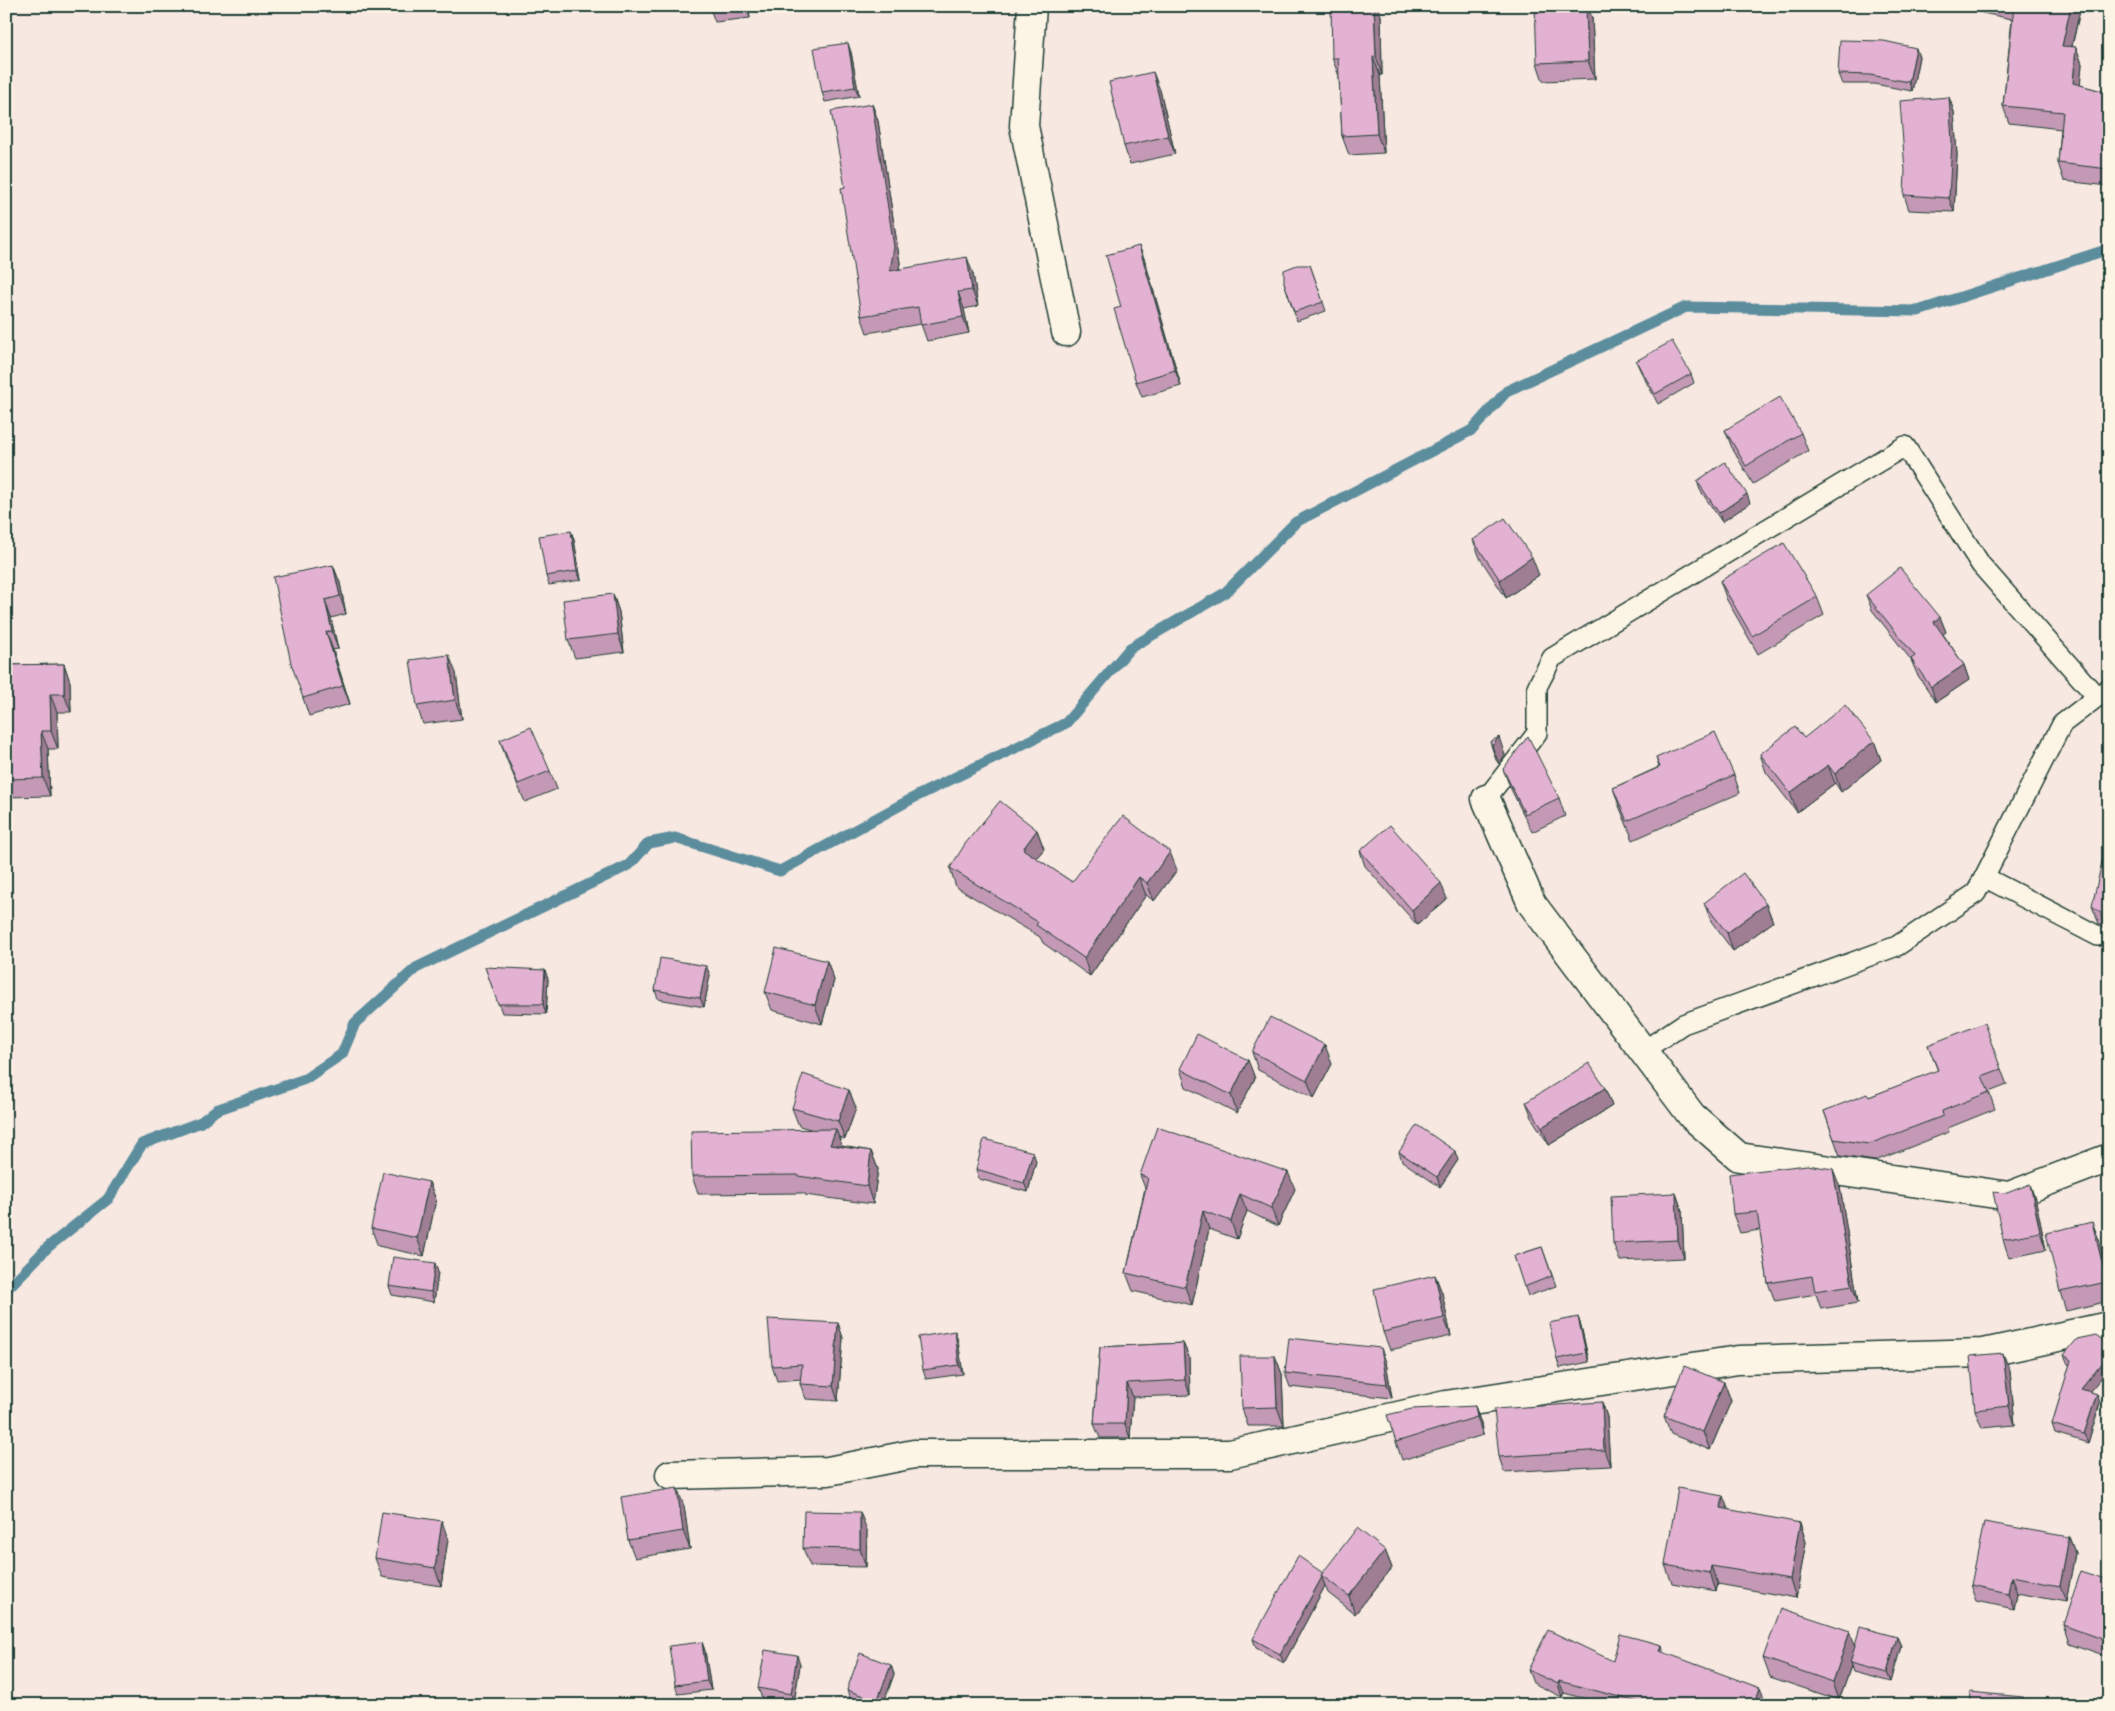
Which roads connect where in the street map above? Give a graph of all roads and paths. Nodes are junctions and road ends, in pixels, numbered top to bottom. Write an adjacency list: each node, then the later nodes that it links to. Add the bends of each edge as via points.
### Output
1 (1032, 6): 2 (street, via 1024,126)
2 (1066, 332)
3 (2103, 692): 4 (lane, via 1981,565 1904,446 1552,658 1537,686 1537,733); 5 (lane, via 2062,724)
4 (1486, 799): 7 (street, via 1532,904)
5 (1984, 877): 6 (lane); 7 (lane, via 1976,894 1896,946 1683,1024)
6 (2098, 936)
7 (1643, 1051): 8 (street, via 1692,1116 1739,1157 2008,1196)
8 (2109, 1158)
9 (2109, 1326): 10 (street, via 1984,1353 1738,1360 1446,1406 1230,1454 914,1454 828,1471)
10 (670, 1475)

